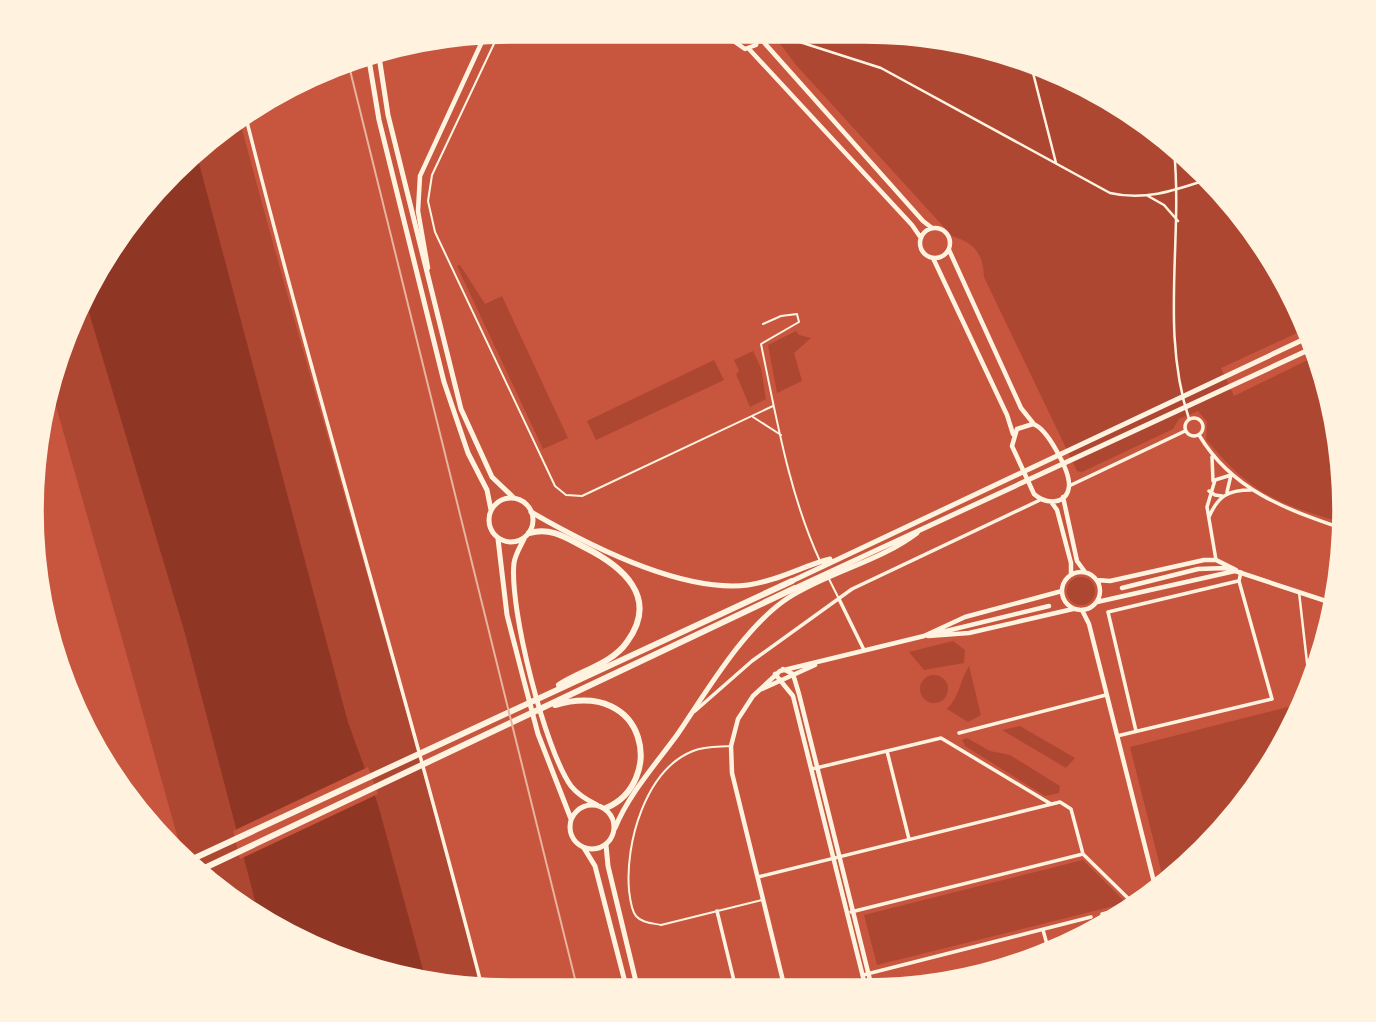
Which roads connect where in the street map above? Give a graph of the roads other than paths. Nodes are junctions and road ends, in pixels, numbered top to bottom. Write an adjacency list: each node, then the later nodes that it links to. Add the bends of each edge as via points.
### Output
1 (736, 42): 7 (street)
2 (754, 42): 7 (street)
3 (766, 42): 18 (street)
4 (800, 42): 13 (street, via 881,68)
5 (481, 43): 22 (street, via 420,176 418,211)
6 (494, 43): 27 (lane, via 432,175 428,201 435,232 555,486 566,495 582,496)
7 (749, 49): 19 (street)
8 (379, 61): 22 (main road)
9 (370, 64): 46 (main road, via 379,120 444,382 468,453 488,490)
10 (1033, 74): 13 (street)
11 (247, 123): 113 (street)
12 (1175, 159): 15 (street)
13 (1056, 163): 16 (street, via 1110,193)
14 (1200, 182): 15 (street)
15 (1178, 189): 16 (street); 17 (street)
16 (1148, 197): 17 (street, via 1164,205)
17 (1178, 221): 28 (street, via 1173,353)
18 (932, 228): 19 (street); 20 (street, via 949,236)
19 (921, 238): 21 (street, via 923,253)
20 (949, 250): 21 (street); 29 (street, via 1021,408)
21 (933, 258): 31 (street)
22 (432, 293): 43 (main road, via 469,429 492,477)
23 (763, 324): 26 (lane, via 789,313 797,314 799,322 761,344)
24 (1301, 340): 56 (main road)
25 (1306, 351): 60 (main road)
26 (773, 406): 27 (lane); 33 (lane)
27 (752, 416): 33 (lane)
28 (1189, 419): 30 (street); 32 (street, via 1200,421 1203,430)
29 (1033, 424): 31 (street, via 1022,425); 37 (street, via 1045,430)
30 (1185, 431): 32 (street); 37 (street)
31 (1013, 434): 44 (street, via 1015,454)
32 (1199, 435): 34 (street)
33 (782, 436): 63 (lane, via 806,529)
34 (1212, 455): 35 (street); 36 (street)
35 (1231, 475): 36 (street); 38 (street); 40 (street)
36 (1213, 483): 39 (street)
37 (1069, 486): 42 (street)
38 (1251, 490): 40 (street); 49 (street, via 1279,506)
39 (1209, 491): 41 (street); 48 (street)
40 (1227, 492): 41 (street)
41 (1222, 496): 48 (street)
42 (1063, 497): 45 (street); 54 (street, via 1077,561)
43 (514, 498): 46 (main road, via 500,500); 47 (main road)
44 (1040, 500): 45 (street); 63 (street)
45 (1052, 503): 55 (street, via 1070,560)
46 (491, 510): 51 (main road, via 488,523)
47 (531, 512): 50 (main road); 56 (main road, via 683,580 735,586)
48 (1208, 519): 52 (street)
49 (1334, 525)
50 (526, 536): 51 (main road, via 511,543); 77 (highway, via 551,531 610,560 626,573 637,597 636,624 623,648); 90 (main road, via 513,573 525,648 564,775 583,798)
51 (498, 539): 92 (main road, via 507,615 524,681 541,745)
52 (1216, 560): 53 (street); 57 (street)
53 (1239, 572): 58 (street); 59 (street, via 1198,569); 62 (street); 65 (street)
54 (1085, 573): 55 (street); 57 (street)
55 (1070, 575): 61 (street)
56 (790, 578): 77 (highway)
57 (1097, 580): 65 (street)
58 (1238, 580): 82 (street, via 1108,612); 82 (street, via 1272,699)
59 (1122, 588)
60 (796, 590): 80 (highway); 81 (main road, via 762,620)
61 (1062, 590): 67 (street); 69 (street, via 965,617)
62 (1299, 592): 64 (street); 72 (street)
63 (839, 599): 70 (street); 81 (street, via 752,661)
64 (1325, 601)
65 (1097, 602): 68 (street)
66 (1049, 606): 69 (street)
67 (1073, 609): 68 (street); 69 (street, via 969,634)
68 (1082, 610): 79 (street)
69 (924, 636): 70 (street)
70 (864, 652): 71 (street)
71 (825, 661): 73 (street); 75 (street)
72 (1307, 666)
73 (785, 672): 74 (street); 75 (street); 76 (street)
74 (775, 674): 76 (street); 78 (street)
75 (793, 674): 87 (street)
76 (779, 679): 78 (street); 88 (street, via 793,696)
77 (567, 682): 98 (highway)
78 (757, 691): 85 (street, via 742,711)
79 (1106, 695): 83 (street); 84 (street)
80 (574, 696): 91 (highway, via 615,707 639,739 636,773 620,799); 100 (highway)
81 (688, 719): 93 (main road)
82 (1136, 732): 84 (street)
83 (959, 733)
84 (1117, 736): 102 (street)
85 (731, 746): 101 (street, via 732,773); 105 (lane, via 693,751 678,761 647,800 629,850 635,915 661,925)
86 (887, 751): 87 (street); 89 (street, via 941,738); 94 (street)
87 (818, 768): 88 (street); 99 (street)
88 (812, 769): 99 (street)
89 (1051, 804): 94 (street); 97 (street, via 1060,802 1071,809)
90 (597, 805): 91 (main road); 92 (main road, via 582,807)
91 (606, 808): 93 (main road)
92 (572, 818): 96 (main road, via 573,839)
93 (615, 828): 95 (main road)
94 (909, 839): 99 (street)
95 (606, 845): 96 (main road); 115 (main road)
96 (584, 848): 114 (main road, via 595,866)
97 (1083, 855): 103 (street); 106 (street)
98 (195, 858)
99 (837, 858): 101 (street); 106 (street)
100 (206, 867)
101 (758, 877): 104 (street)
102 (1154, 881)
103 (1129, 899)
104 (763, 900): 105 (lane); 117 (street)
105 (717, 911): 116 (street)
106 (850, 912): 112 (street)
107 (1107, 913): 108 (street)
108 (1102, 914)
109 (1091, 917): 110 (street)
110 (1043, 929): 111 (street); 112 (street)
111 (1047, 943)
112 (865, 974): 118 (street); 119 (street)
113 (480, 979)
114 (624, 980)
115 (636, 980)
116 (734, 980)
117 (783, 980)
118 (865, 980)
119 (868, 980)

